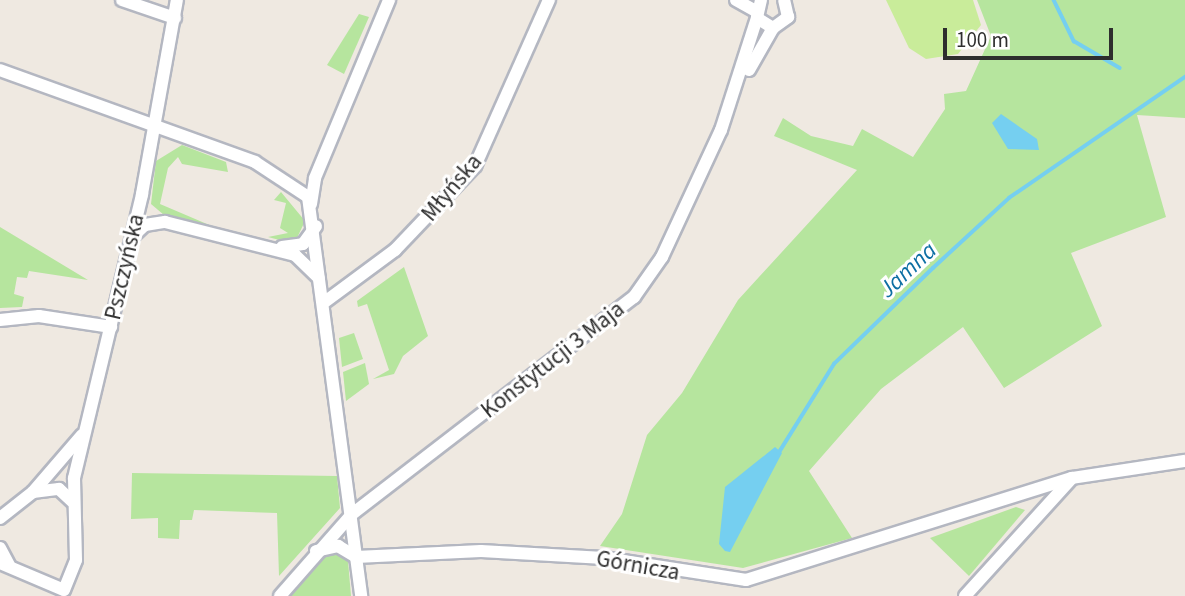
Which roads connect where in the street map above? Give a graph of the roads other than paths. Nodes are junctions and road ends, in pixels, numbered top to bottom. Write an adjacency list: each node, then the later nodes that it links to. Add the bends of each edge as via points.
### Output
1 (122, 0): 8 (street)
2 (177, 0): 8 (street, Pszczyńska)
3 (389, 0): 16 (street)
4 (549, 0): 24 (street, Młyńska, via 475,166 376,266)
5 (736, 0): 7 (street)
6 (784, 0): 9 (street, Konstytucji 3 Maja, via 788,17)
7 (758, 10): 9 (street); 11 (street, Konstytucji 3 Maja)
8 (175, 18): 12 (street, Pszczyńska)
9 (773, 28): 11 (street, Konstytucji 3 Maja)
10 (0, 70): 13 (street)
11 (739, 87): 32 (street, Konstytucji 3 Maja, via 667,246 634,297)
12 (161, 100): 13 (street, Pszczyńska); 14 (street)
13 (156, 126): 14 (street); 15 (street, Pszczyńska)
14 (177, 134): 15 (street); 17 (street)
15 (150, 149): 18 (street, Pszczyńska)
16 (320, 165): 17 (street); 19 (street)
17 (290, 180): 19 (street)
18 (142, 194): 20 (street); 22 (street, Pszczyńska)
19 (311, 204): 21 (street)
20 (165, 222): 22 (street, via 145,225); 23 (street)
21 (316, 225): 23 (street, via 296,247); 24 (street)
22 (132, 236): 26 (street, Pszczyńska)
23 (266, 246): 24 (street, via 313,265)
24 (325, 296): 32 (street)
25 (0, 320): 26 (street, via 25,316)
26 (111, 327): 27 (street, Pszczyńska)
27 (85, 432): 30 (street, Pszczyńska); 31 (street, Pszczyńska)
28 (1185, 461): 29 (street, Górnicza)
29 (1072, 478): 36 (street, Górnicza, via 746,580 604,558 442,549); 41 (street)
30 (33, 492): 31 (street, via 59,489); 33 (street, Pszczyńska)
31 (72, 501): 38 (street, Pszczyńska, via 76,560)
32 (352, 514): 35 (street, Konstytucji 3 Maja); 36 (street)
33 (0, 518)
34 (0, 548): 37 (street)
35 (316, 551): 36 (street, Górnicza, via 338,546); 39 (street, Konstytucji 3 Maja)
36 (356, 557): 40 (street)
37 (5, 564): 38 (street)
38 (64, 593)
39 (280, 596)
40 (361, 596)
41 (965, 596)

